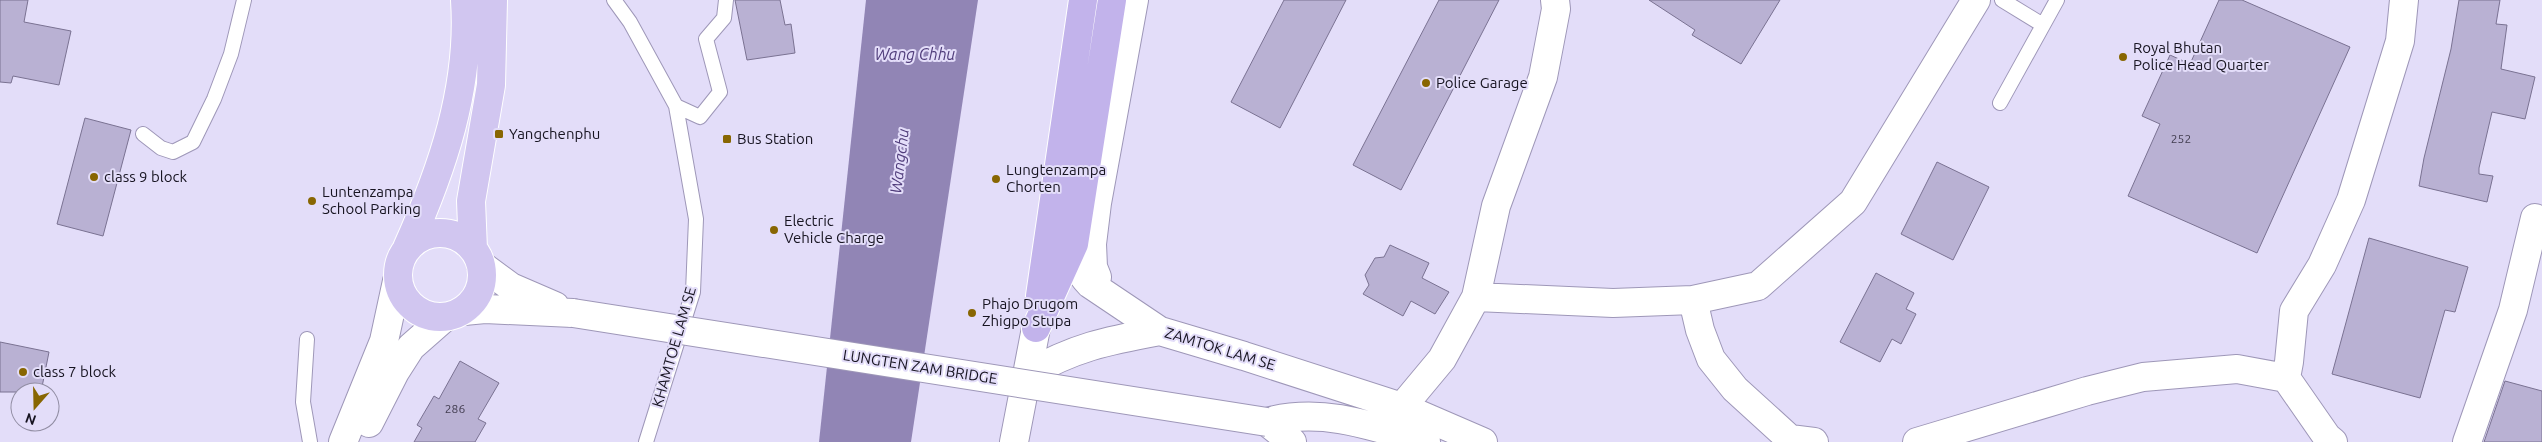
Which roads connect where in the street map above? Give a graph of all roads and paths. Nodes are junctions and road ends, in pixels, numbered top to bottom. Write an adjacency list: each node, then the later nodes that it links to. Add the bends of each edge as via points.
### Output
1 (244, 0): 17 (lane, via 231,54 193,142 173,152 161,148)
2 (466, 0): 20 (main road, via 462,80 457,107 438,174)
3 (493, 0): 21 (main road, via 491,85 471,201)
4 (614, 0): 16 (lane, KHAMTOE LAM SE, via 630,22)
5 (726, 0): 16 (lane, via 724,18 706,39 720,92 700,117)
6 (1083, 0): 28 (highway)
7 (1112, 0): 19 (highway)
8 (1134, 0): 23 (main road, via 1093,236 1092,267)
9 (1555, 0): 24 (main road, via 1543,77 1496,206)
10 (1976, 0): 25 (main road, via 1853,202 1758,286)
11 (2002, 0): 14 (lane)
12 (2057, 0): 14 (lane)
13 (2404, 0): 32 (main road, via 2400,41 2351,200 2322,265 2294,311)
14 (2043, 25): 15 (lane)
15 (2000, 103)
16 (676, 106): 38 (lane, KHAMTOE LAM SE, via 696,219 693,292)
17 (143, 134)
18 (2535, 218): 46 (main road, via 2513,310)
19 (1074, 244): 23 (main road, ZAMTOK LAM SE, via 1081,275); 28 (highway)
20 (407, 248): 21 (main road, via 416,240 440,233 464,240); 22 (main road, via 399,264)
21 (477, 257): 26 (main road, via 511,287); 27 (main road, via 483,278 480,291 473,302)
22 (397, 281): 27 (main road, via 401,294 419,312 431,317); 36 (main road, via 382,348)
23 (1106, 296): 29 (main road, ZAMTOK LAM SE)
24 (1476, 297): 25 (main road, via 1613,303); 33 (main road, via 1442,359)
25 (1693, 300): 43 (main road, via 1710,359 1735,389 1790,439)
26 (573, 313): 27 (main road); 34 (main road, LUNGTEN ZAM BRIDGE, bridge)
27 (454, 314): 37 (main road, via 411,347)
28 (1036, 328): 31 (main road)
29 (1160, 331): 31 (main road, via 1077,349); 33 (main road, ZAMTOK LAM SE)
30 (307, 340): 35 (lane, via 304,402)
31 (1026, 375): 39 (main road)
32 (2286, 378): 44 (main road, via 2237,370 2143,377); 45 (main road)
33 (1402, 407): 42 (main road, ZAMTOK LAM SE)
34 (1267, 422): 40 (main road); 41 (main road, via 1313,415)
35 (310, 442)
36 (343, 442)
37 (359, 442)
38 (646, 442)
39 (1014, 442)
40 (1292, 442)
41 (1426, 442)
42 (1483, 442)
43 (1814, 442)
44 (1918, 442)
45 (2333, 442)
46 (2467, 442)

